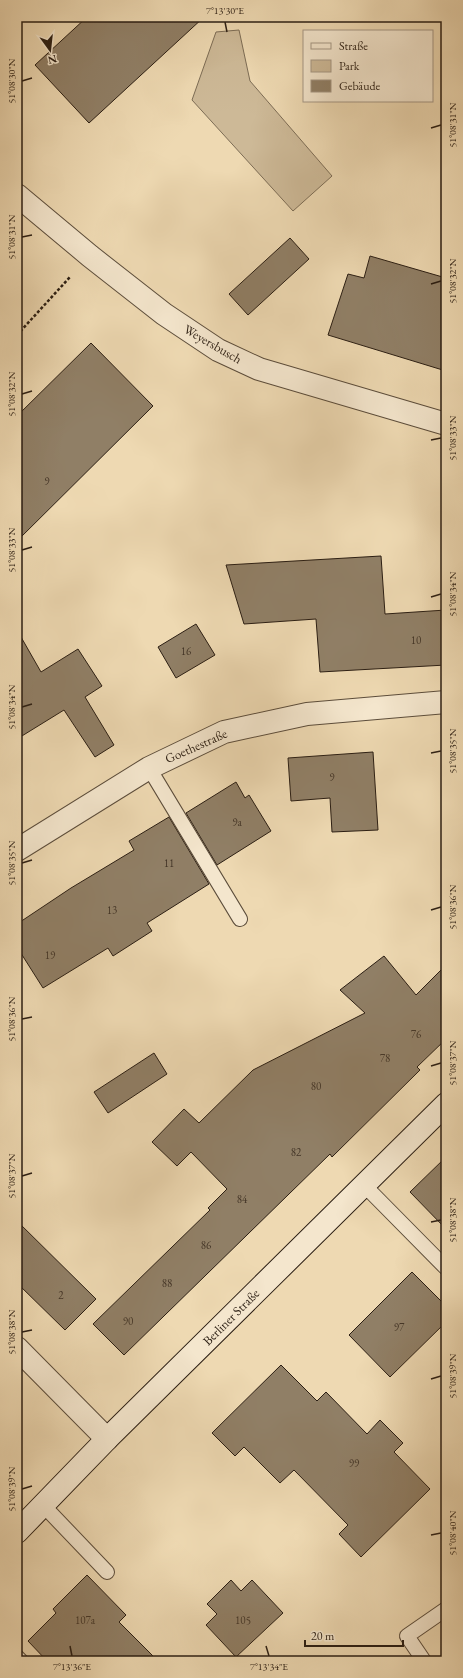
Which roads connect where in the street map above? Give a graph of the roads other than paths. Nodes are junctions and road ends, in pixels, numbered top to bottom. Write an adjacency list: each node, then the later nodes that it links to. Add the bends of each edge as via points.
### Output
1 (17, 195): 2 (street, Weyersbusch, via 164,314 239,361)
2 (446, 424)
3 (446, 702): 4 (street, Goethestraße, via 307,714 269,721 224,732)
4 (149, 768): 5 (street, Goethestraße); 6 (lane)
5 (17, 850)
6 (240, 919)
7 (446, 1104): 8 (street, Berliner Straße)
8 (364, 1185): 9 (lane); 11 (street, Berliner Straße)
9 (446, 1268)
10 (17, 1348): 11 (street)
11 (107, 1439): 12 (street, Berliner Straße)
12 (43, 1505): 13 (street, Berliner Straße); 14 (lane)
13 (17, 1532)
14 (107, 1572)
15 (446, 1609): 18 (lane, via 407,1636)
16 (17, 1657): 17 (lane)
17 (21, 1661)
18 (424, 1661)

